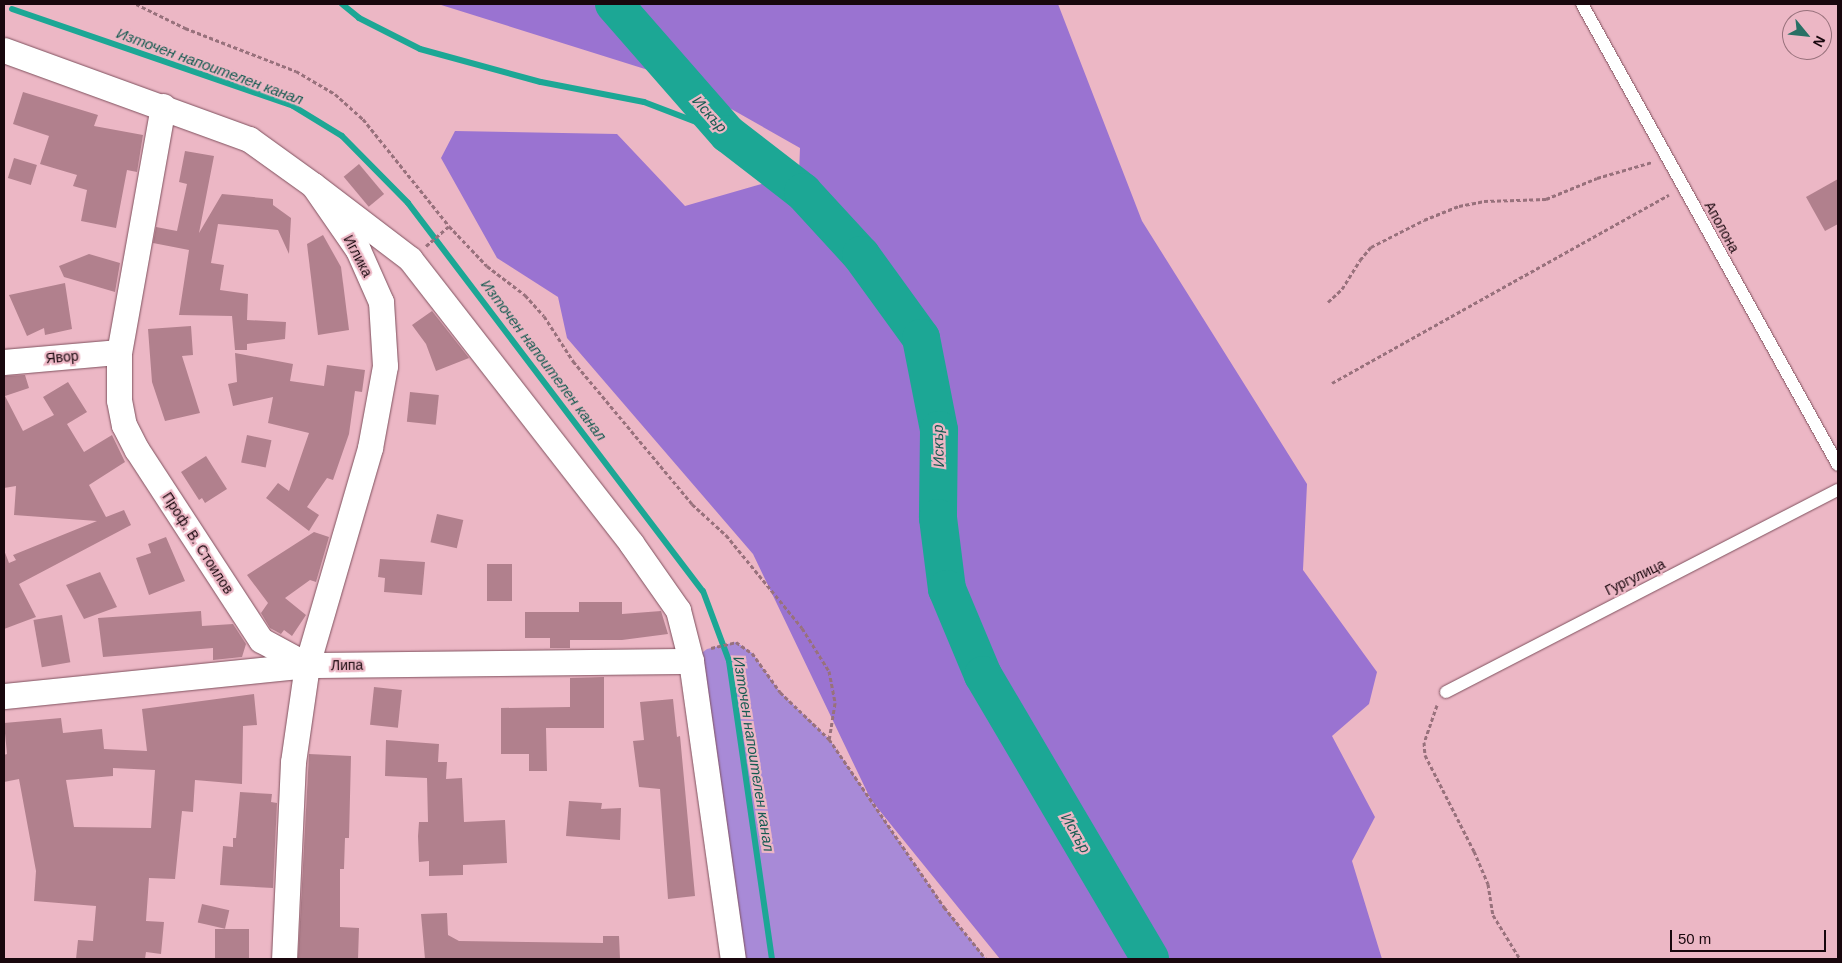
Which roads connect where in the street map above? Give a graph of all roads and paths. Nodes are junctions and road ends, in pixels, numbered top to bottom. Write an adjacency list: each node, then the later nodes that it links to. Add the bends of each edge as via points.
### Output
1 (136, 4): 8 (path, via 185,28 296,71 335,94 363,119)
2 (1582, 4): 5 (lane, Аполона)
3 (4, 50): 4 (street, Иглика)
4 (163, 106): 6 (street, Иглика, via 249,139); 11 (street, Проф. В. Стоилов)
5 (1667, 157): 7 (lane, Аполона); 10 (path, via 1597,178 1546,199 1476,203 1424,220 1371,247 1342,289)
6 (313, 185): 16 (street, via 410,259 678,610); 17 (street, Иглика, via 358,250 381,302 385,366 370,448)
7 (1683, 187): 13 (path); 14 (lane, Аполона)
8 (449, 226): 9 (path); 20 (path, via 486,266 525,295 544,316 573,361 692,504 726,535 802,628 829,671 835,702)
9 (422, 248)
10 (1328, 302)
11 (119, 352): 12 (street, Явор); 17 (street, Проф. В. Стоилов, via 119,400 124,425 136,450 261,640)
12 (4, 362)
13 (1332, 383)
14 (1838, 464)
15 (1838, 490): 18 (lane, Гургулица)
16 (699, 655): 17 (street, Липа); 20 (path, via 736,642 752,654 780,692); 22 (street)
17 (307, 665): 19 (street, Липа); 21 (street, via 293,762)
18 (1446, 692): 24 (path, via 1432,716 1424,742 1425,755 1488,884 1493,916)
19 (4, 696)
20 (830, 739): 23 (path, via 944,907)
21 (284, 959)
22 (733, 959)
23 (986, 959)
24 (1520, 959)

